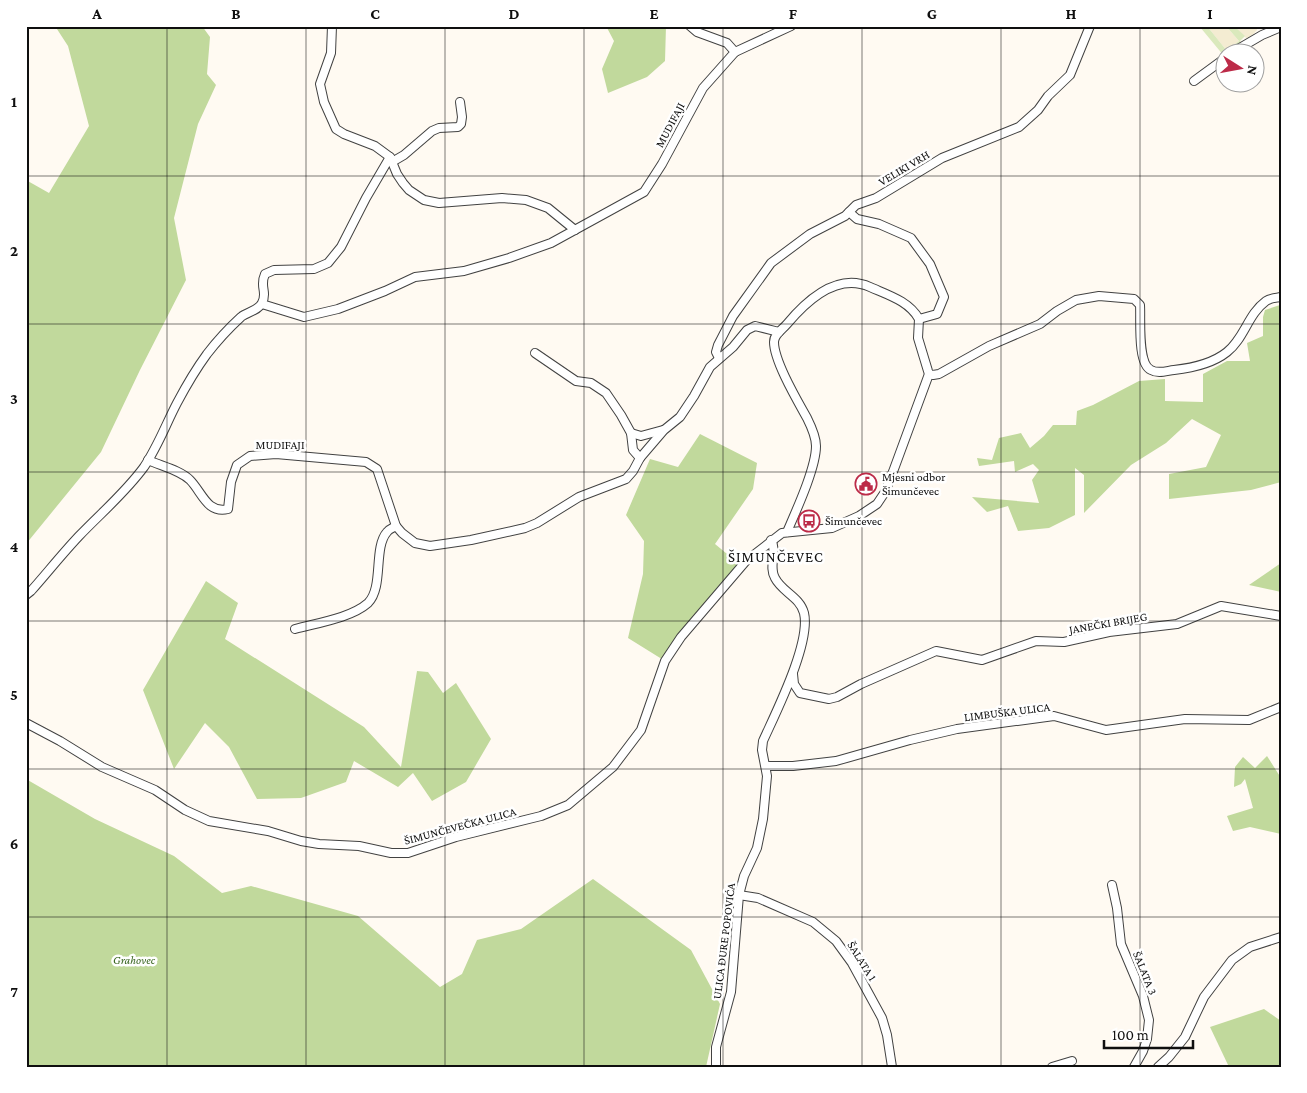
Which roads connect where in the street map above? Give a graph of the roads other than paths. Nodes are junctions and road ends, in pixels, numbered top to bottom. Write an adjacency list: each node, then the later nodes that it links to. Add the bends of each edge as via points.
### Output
1 (332, 26): 11 (street, via 331,53 320,84 324,102 336,128 375,146)
2 (690, 26): 7 (street, via 697,32 727,43)
3 (791, 26): 7 (street)
4 (1090, 26): 12 (street, VELIKI VRH, via 1070,75 1019,127 926,166 905,182 856,205)
5 (1281, 27): 6 (street)
6 (1250, 42)
7 (735, 52): 13 (street, MUDIFAJI, via 703,88 644,192)
8 (1214, 66): 9 (street)
9 (1194, 81)
10 (460, 102): 11 (street, via 462,117 458,127 432,131 410,151)
11 (391, 159): 13 (street, via 403,183 424,200 439,203 502,198 526,200 548,208); 15 (street, via 341,247 328,263 314,269 274,270 265,274)
12 (849, 212): 16 (street, via 857,219 879,224 911,238 930,264 944,297 937,314); 19 (street, VELIKI VRH, via 810,234 766,267 718,345 716,352)
13 (575, 230): 15 (street, MUDIFAJI, via 510,258 464,271 415,277 338,309 304,317)
14 (1281, 298): 20 (street, via 1267,300 1239,340 1210,363 1159,372 1150,370 1141,349 1140,305 1134,299 1098,296 1076,300 1040,324 989,346 939,374)
15 (262, 304): 24 (street, via 243,315 205,357)
16 (919, 319): 17 (street, via 906,303 866,285 841,284 826,289 803,305); 20 (street, via 918,338)
17 (779, 332): 19 (street, via 755,326); 26 (street, via 774,343 780,362 810,424 816,444 812,467)
18 (535, 353): 22 (street, via 576,382 592,383 606,393)
19 (719, 358): 21 (street, via 705,374 680,417)
20 (929, 374): 26 (street, ŠIMUNČEVEČKA ULICA, via 885,492 877,504 832,528)
21 (664, 430): 22 (street, via 641,436); 23 (street)
22 (631, 433): 23 (street, via 633,450)
23 (640, 458): 25 (street, via 626,479 579,497 525,528 430,546 415,543)
24 (148, 460): 25 (street, MUDIFAJI, via 190,480 205,501 222,510 228,509 237,465 250,456 276,454 366,462 377,469); 28 (street, via 120,496)
25 (396, 526): 30 (street, via 385,535 376,585 368,603 346,615)
26 (787, 532): 27 (street, ŠIMUNČEVEČKA ULICA)
27 (771, 540): 31 (street, ULICA ĐURE POPOVIĆA, via 774,578 798,602 804,613); 35 (street, ŠIMUNČEVEČKA ULICA, via 746,561 681,636 665,661 641,730 614,767 568,805 541,816 456,837 408,853 319,844 210,821 185,810 155,790 102,767)
28 (26, 595)
29 (1281, 616): 32 (street, JANEČKI BRIJEG, via 1221,606 1177,624 1108,632 1064,642 1036,641 982,660 936,651 837,697 829,699)
30 (295, 629)
31 (793, 674): 32 (street, via 794,684); 33 (street, ULICA ĐURE POPOVIĆA)
32 (800, 693): 33 (street, JANEČKI BRIJEG)
33 (781, 699): 36 (street, ULICA ĐURE POPOVIĆA, via 763,741)
34 (1281, 707): 36 (street, LIMBUŠKA ULICA, via 1249,720 1185,719 1106,730 1054,716 957,729 836,762)
35 (26, 723)
36 (766, 766): 38 (street, ULICA ĐURE POPOVIĆA, via 763,819 757,848)
37 (1112, 885): 44 (street, ŠALATA 3, via 1121,944 1143,996 1149,1020 1147,1039)
38 (739, 896): 41 (street, ULICA ĐURE POPOVIĆA, via 731,992 716,1048); 42 (street, ŠALATA 1, via 758,898 813,922 836,941 882,1018)
39 (1281, 937): 45 (street, via 1250,946 1232,960 1204,997 1185,1037)
40 (1072, 1061): 43 (street)
41 (716, 1067)
42 (892, 1067)
43 (1052, 1067)
44 (1134, 1067)
45 (1158, 1067)

